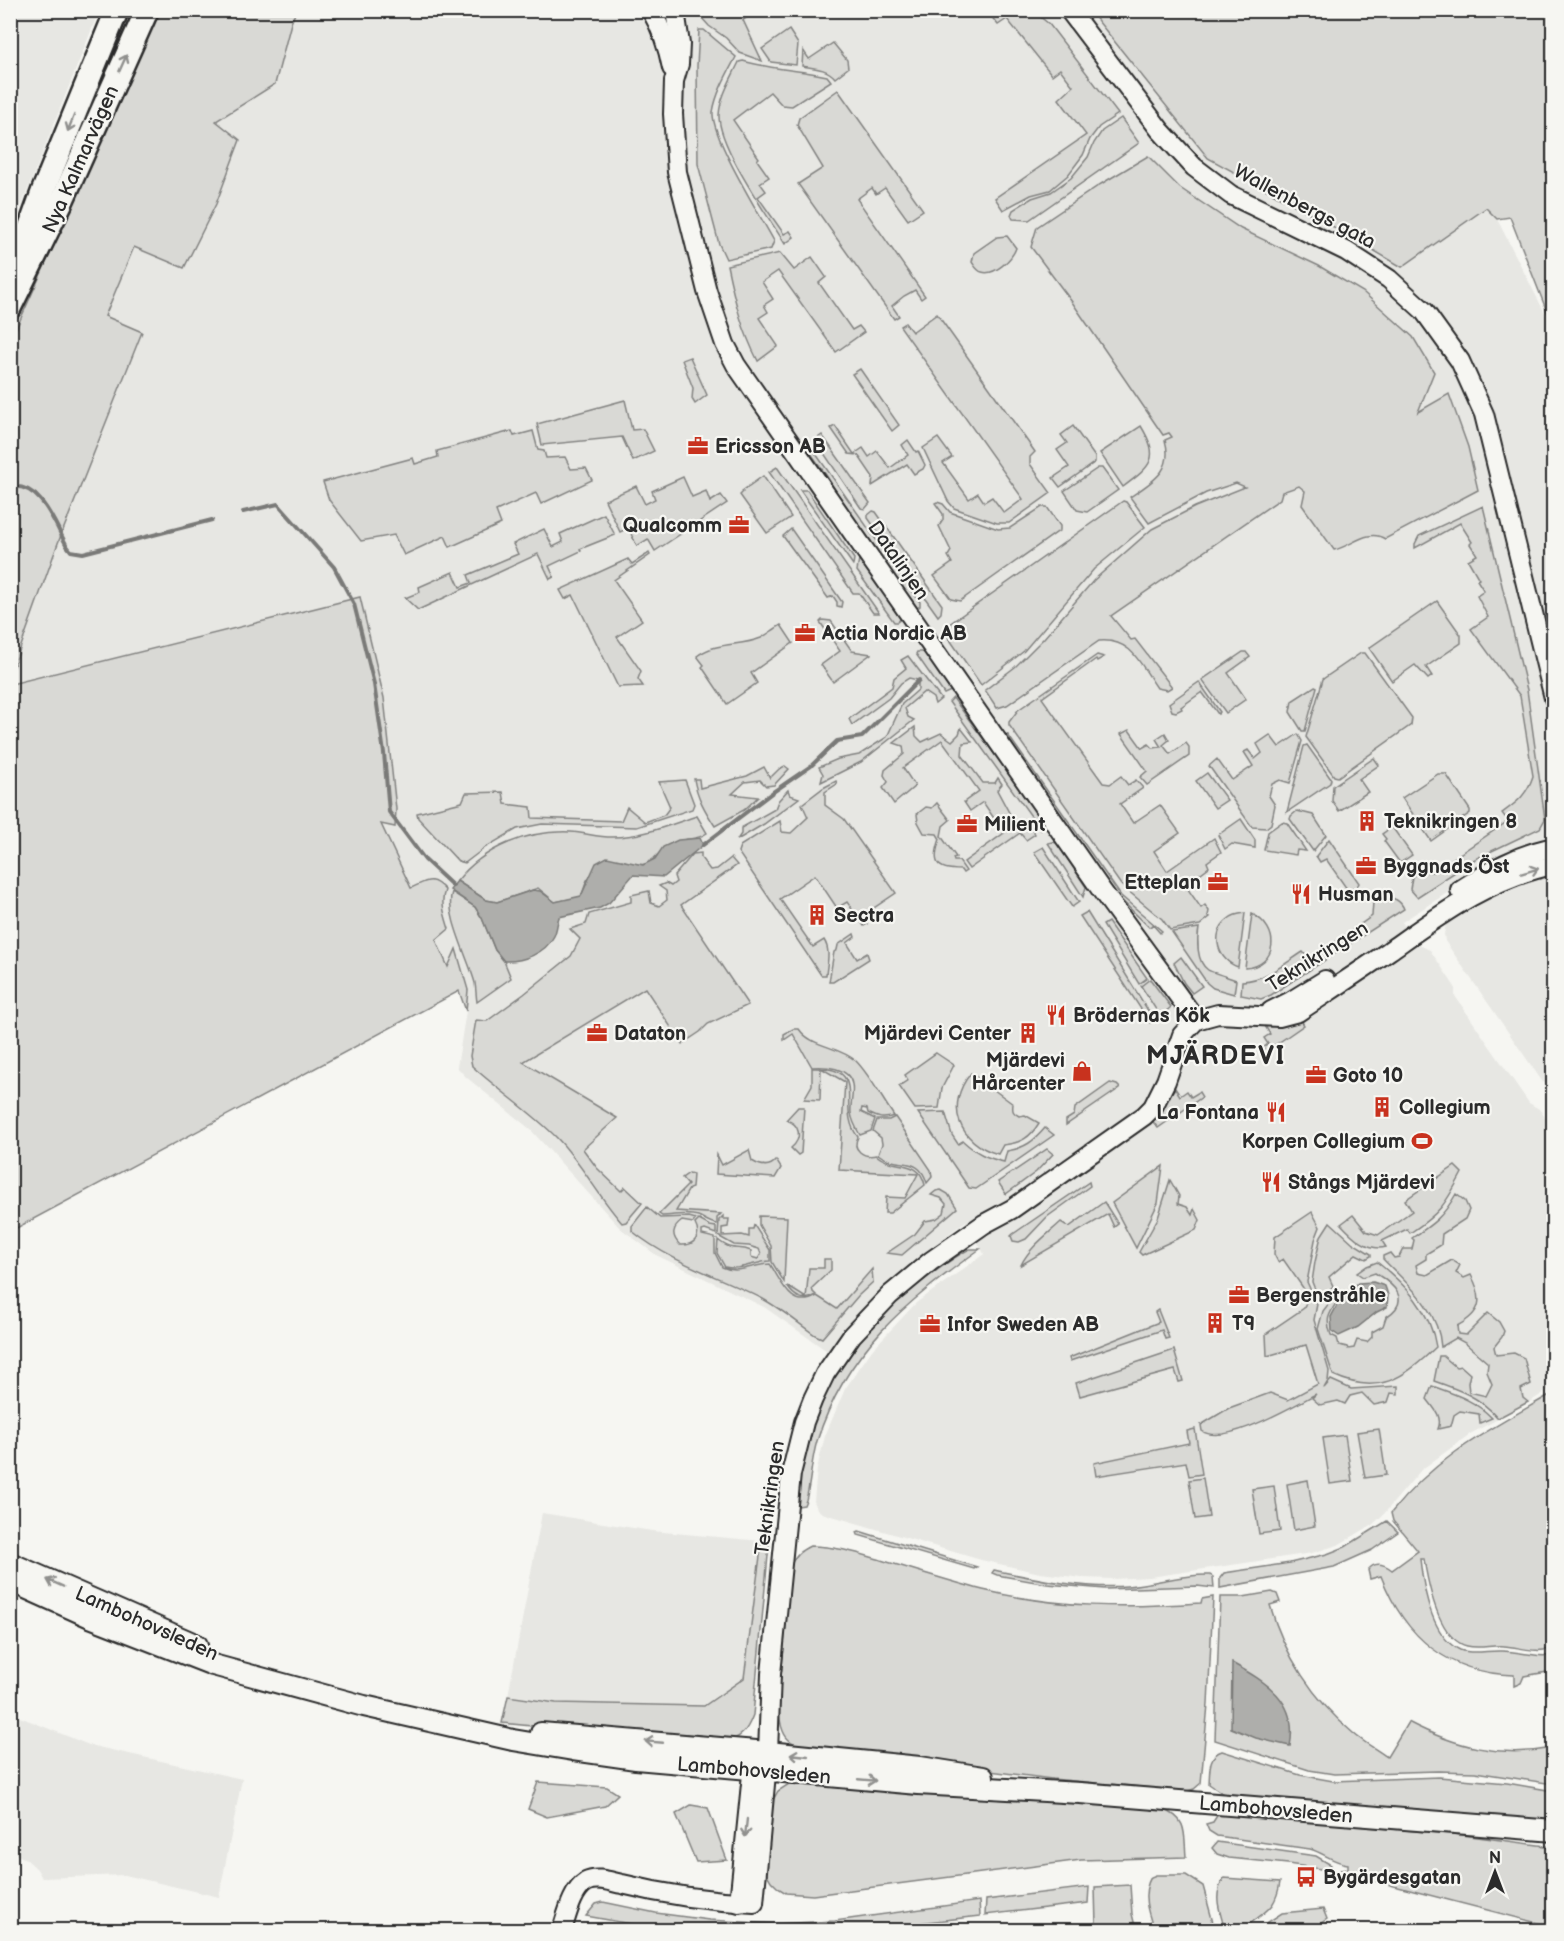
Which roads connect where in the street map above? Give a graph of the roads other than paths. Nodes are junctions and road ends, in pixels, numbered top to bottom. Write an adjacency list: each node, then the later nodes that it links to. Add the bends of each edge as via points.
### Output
1 (117, 10): 7 (main road, Nya Kalmarvägen, one-way to 7)
2 (147, 10): 8 (main road, Nya Kalmarvägen, one-way to 2)
3 (651, 10): 6 (street, Datalinjen, via 669,49)
4 (675, 10): 6 (street, Datalinjen, via 680,44)
5 (1069, 10): 9 (street, Wallenbergs gata, via 1160,130 1194,166 1231,195 1346,251 1389,279 1424,311 1460,361 1484,414)
6 (674, 81): 13 (street, Datalinjen, via 674,146 682,195 717,321 736,365)
7 (10, 281)
8 (10, 307)
9 (1554, 698)
10 (1554, 847): 12 (street, Teknikringen, via 1497,867 1291,1001)
11 (1554, 865): 12 (street, Teknikringen, one-way to 11, via 1279,1017 1298,1012 1469,897 1517,874)
12 (1260, 1015): 13 (street, Teknikringen, via 1218,1014)
13 (1196, 1020): 17 (street, Teknikringen, via 1182,1035 1166,1081 1144,1116 931,1261 870,1314 837,1354 804,1422 792,1474)
14 (10, 1563): 16 (main road, Lambohovsleden, one-way to 14)
15 (10, 1581): 16 (main road, Lambohovsleden, via 213,1665)
16 (284, 1684): 17 (main road, Lambohovsleden, via 513,1740 573,1750 636,1759)
17 (760, 1761): 18 (main road, Lambohovsleden, via 920,1767 1080,1793); 21 (street, via 746,1903 592,1880 578,1890)
18 (1472, 1826): 19 (main road, Lambohovsleden); 20 (main road, Lambohovsleden)
19 (1554, 1831)
20 (1554, 1839)
21 (562, 1930)

